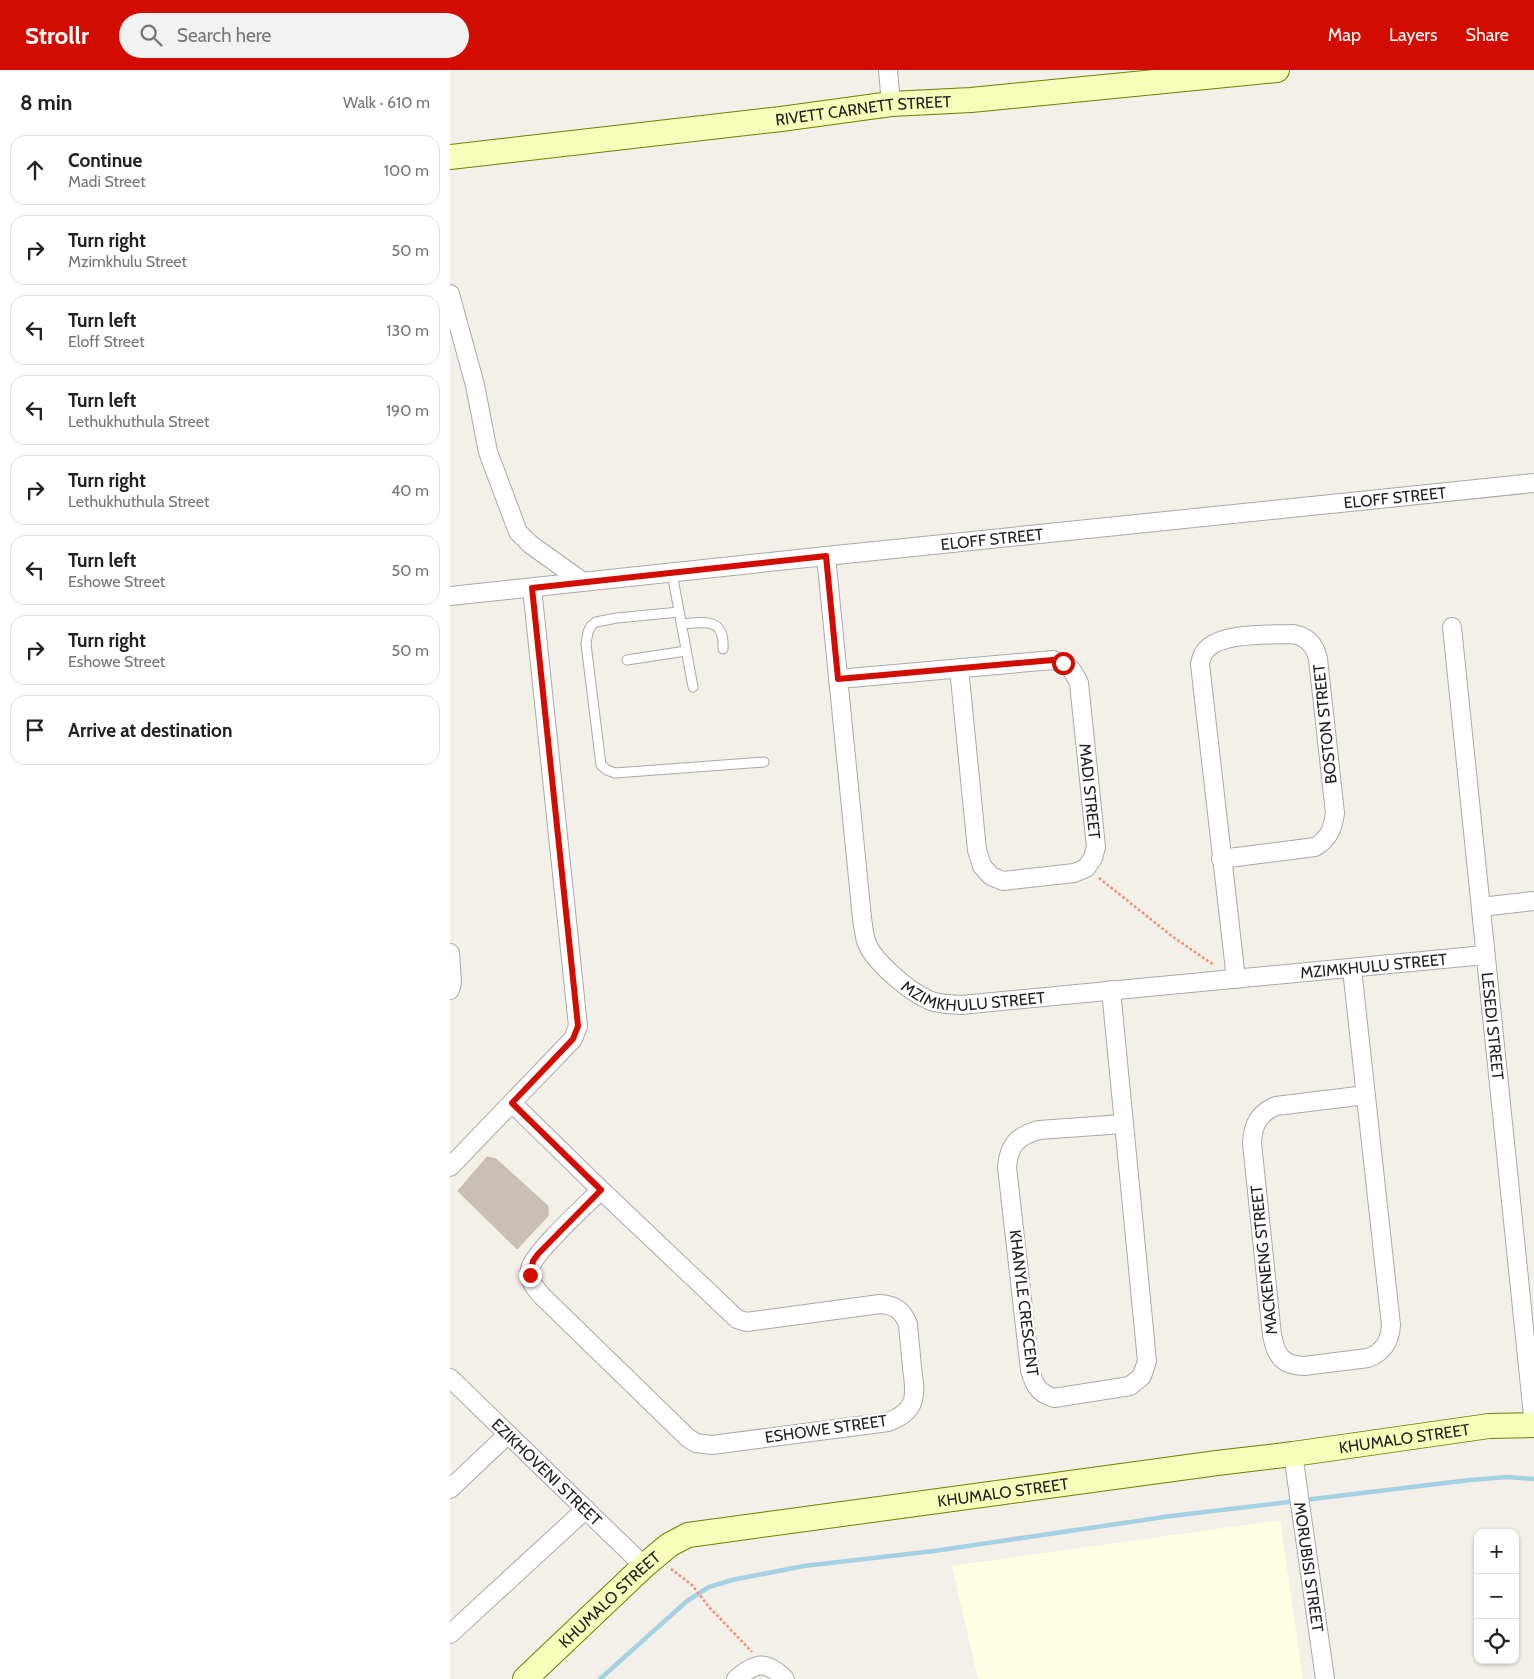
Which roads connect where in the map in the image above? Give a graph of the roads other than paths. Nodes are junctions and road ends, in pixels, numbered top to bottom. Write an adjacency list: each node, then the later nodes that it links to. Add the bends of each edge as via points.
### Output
1 (888, 70): 4 (street)
2 (1277, 70): 3 (street, RIVETT CARNETT STREET)
3 (1236, 72): 4 (street, RIVETT CARNETT STREET, via 972,100)
4 (892, 104): 5 (street, RIVETT CARNETT STREET)
5 (450, 157)
6 (450, 294): 10 (street, via 475,385 488,452 518,532)
7 (1534, 483): 8 (street, ELOFF STREET)
8 (826, 556): 9 (street, ELOFF STREET); 20 (street, MZIMKHULU STREET)
9 (672, 573): 10 (street, ELOFF STREET); 13 (lane)
10 (584, 582): 11 (street, ELOFF STREET)
11 (532, 588): 12 (street, ELOFF STREET); 33 (street, via 578,1026 573,1039)
12 (450, 596)
13 (679, 612): 14 (lane); 22 (lane, via 611,619 591,626 586,644 601,765 615,773)
14 (681, 624): 16 (lane, via 713,624 724,638); 17 (lane)
15 (1452, 627): 25 (street, LESEDI STREET)
16 (723, 649)
17 (686, 650): 18 (lane); 21 (lane)
18 (626, 660)
19 (959, 668): 19 (street, MADI STREET, via 1053,660 1072,668 1079,683 1096,847 1086,868 1074,873 1003,881 991,876 982,866 977,850); 20 (street, MADI STREET)
20 (838, 679): 31 (street, MZIMKHULU STREET, via 866,941 892,975 933,1001 961,1005)
21 (693, 686)
22 (764, 762)
23 (1221, 858): 23 (street, BOSTON STREET, via 1200,672 1202,656 1214,643 1224,639 1299,635 1312,644 1318,659 1335,812 1332,828 1322,844 1315,847); 29 (street, BOSTON STREET)
24 (1534, 901): 25 (street)
25 (1481, 907): 27 (street, LESEDI STREET)
26 (450, 953): 30 (street)
27 (1485, 955): 28 (street, MZIMKHULU STREET); 38 (street, LESEDI STREET)
28 (1352, 969): 29 (street, MZIMKHULU STREET); 32 (street, MACKENENG STREET)
29 (1236, 979): 31 (street, MZIMKHULU STREET)
30 (450, 990)
31 (1111, 990): 34 (street, KHANYLE CRESCENT)
32 (1366, 1095): 32 (street, MACKENENG STREET, via 1390,1336 1382,1350 1368,1358 1295,1366 1278,1356 1274,1347 1252,1131 1259,1118 1276,1106)
33 (512, 1103): 35 (street); 36 (street, ESHOWE STREET)
34 (1123, 1124): 34 (street, KHANYLE CRESCENT, via 1147,1351 1146,1368 1130,1386 1054,1398 1037,1390 1030,1370 1008,1158 1011,1148 1027,1133)
35 (450, 1167)
36 (601, 1190): 36 (street, ESHOWE STREET, via 738,1319 746,1322 880,1304 897,1308 908,1324 915,1390 911,1406 899,1418 888,1422 712,1445 696,1443 688,1438 542,1296 531,1281 530,1268 538,1254)
37 (450, 1378): 39 (street, EZIKHOVENI STREET)
38 (1534, 1425): 40 (street, KHUMALO STREET, via 1489,1426)
39 (508, 1434): 41 (street); 42 (street, EZIKHOVENI STREET)
40 (1293, 1454): 43 (street, KHUMALO STREET, via 688,1535); 48 (street, MORUBISI STREET)
41 (450, 1489)
42 (586, 1509): 43 (street, EZIKHOVENI STREET); 44 (street)
43 (650, 1561): 45 (street, KHUMALO STREET)
44 (450, 1634)
45 (525, 1679)
46 (736, 1679): 47 (street, via 756,1666 767,1665)
47 (785, 1679)
48 (1325, 1679)

